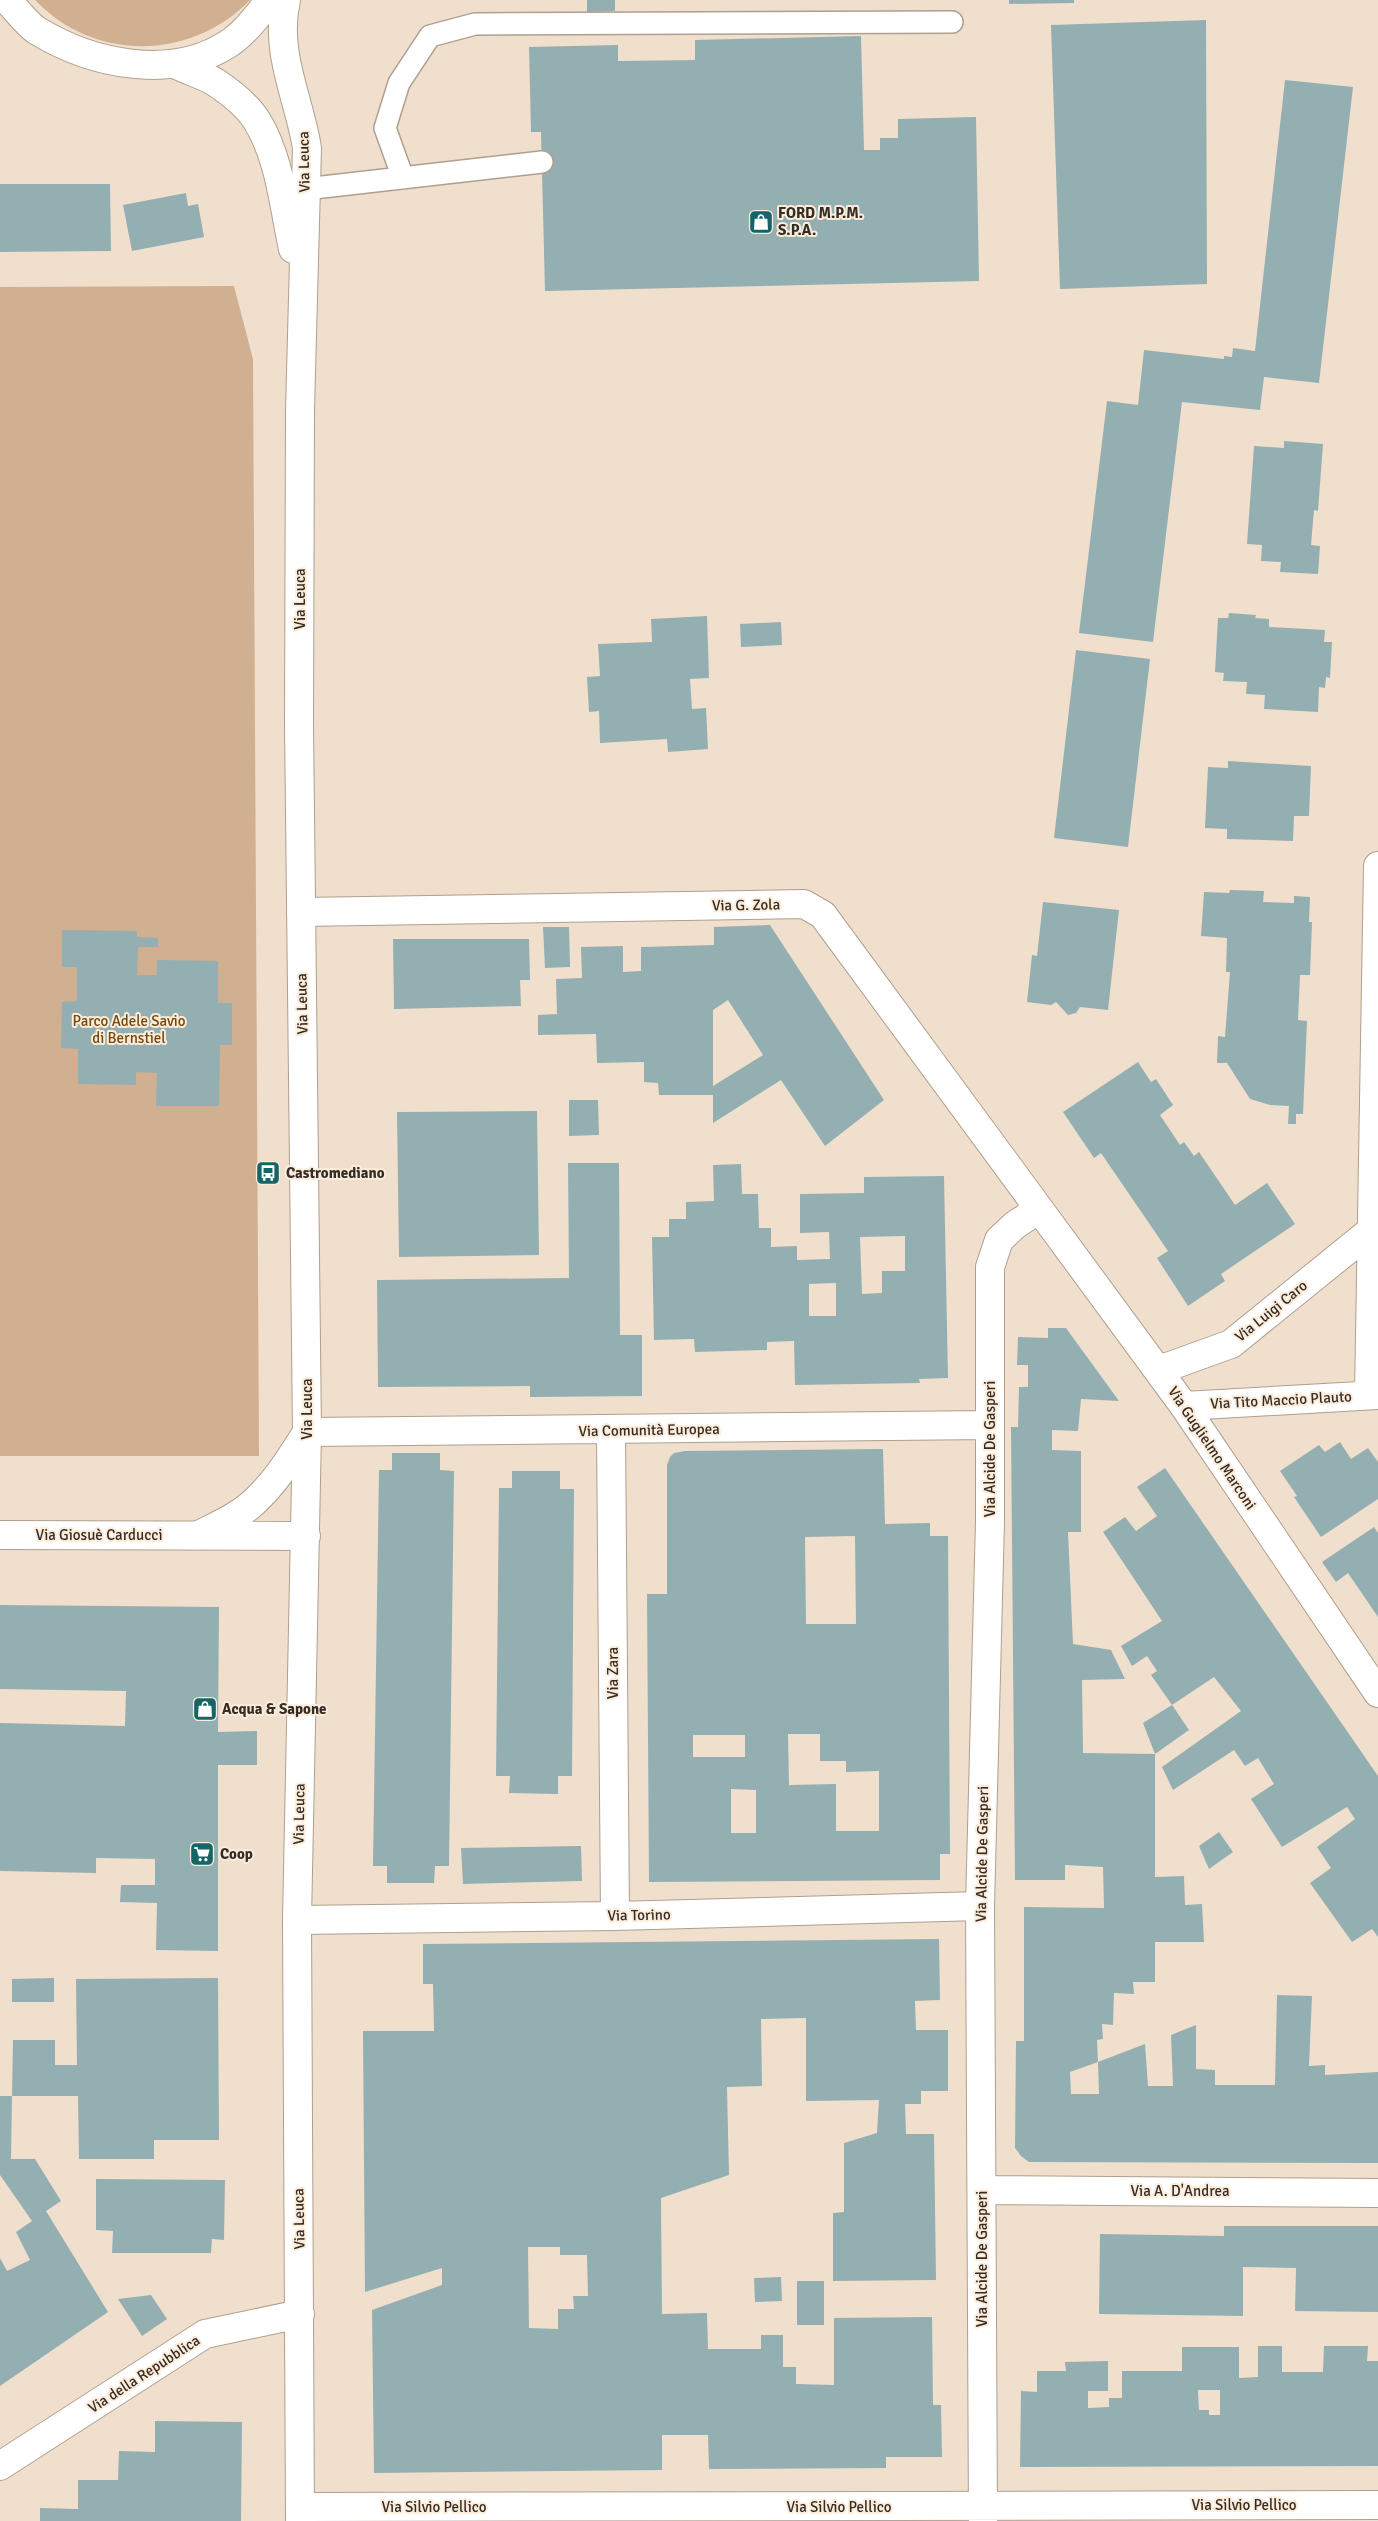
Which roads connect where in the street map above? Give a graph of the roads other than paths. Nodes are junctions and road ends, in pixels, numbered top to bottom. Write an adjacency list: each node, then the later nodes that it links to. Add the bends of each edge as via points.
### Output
1 (6, 0): 5 (street, via 35,29 76,51 130,63)
2 (270, 0): 5 (street, via 229,44 202,58)
3 (286, 0): 8 (street, Via Leuca, via 282,44 303,120 307,148)
4 (952, 22): 7 (lane, via 476,24 430,36 399,83 385,128)
5 (177, 65): 9 (street, Via Leuca, via 214,82 240,101 257,120 277,175)
6 (542, 162): 7 (lane)
7 (403, 178): 8 (lane)
8 (305, 189): 9 (street, Via Leuca)
9 (303, 298): 11 (street, Via Leuca, via 300,420)
10 (1378, 866): 13 (street)
11 (301, 912): 12 (street, Via G. Zola, via 804,904 823,915); 19 (street, Via Leuca)
12 (1039, 1209): 14 (street, Via Guglielmo Marconi); 17 (street, Via Alcide De Gasperi, via 999,1240 990,1267)
13 (1372, 1230): 14 (street, Via Luigi Caro, via 1231,1344); 15 (street)
14 (1159, 1370): 16 (street, Via Guglielmo Marconi)
15 (1374, 1395): 16 (street, Via Tito Maccio Plauto)
16 (1184, 1406): 23 (street, Via Guglielmo Marconi)
17 (990, 1425): 18 (street, Via Comunità Europea); 24 (street, Via Alcide De Gasperi)
18 (611, 1430): 19 (street, Via Comunità Europea); 25 (street, Via Zara)
19 (308, 1432): 21 (street, Via Giosuè Carducci, via 283,1470 253,1503); 22 (street, Via Leuca)
20 (0, 1535): 21 (street, Via Giosuè Carducci)
21 (197, 1536): 22 (street, Via Giosuè Carducci)
22 (306, 1536): 26 (street, Via Leuca)
23 (1378, 1693)
24 (980, 1906): 25 (street, Via Torino); 27 (street, Via Alcide De Gasperi)
25 (615, 1916): 26 (street, Via Torino)
26 (297, 1920): 29 (street, Via Leuca)
27 (982, 2190): 28 (street, Via A. D'Andrea); 33 (street, Via Alcide De Gasperi)
28 (1378, 2192)
29 (300, 2314): 30 (street, Via della Repubblica, via 205,2334); 32 (street, Via Leuca)
30 (0, 2466)
31 (1378, 2505): 33 (street, Via Silvio Pellico)
32 (300, 2514): 33 (street, Via Silvio Pellico)
33 (983, 2514)

